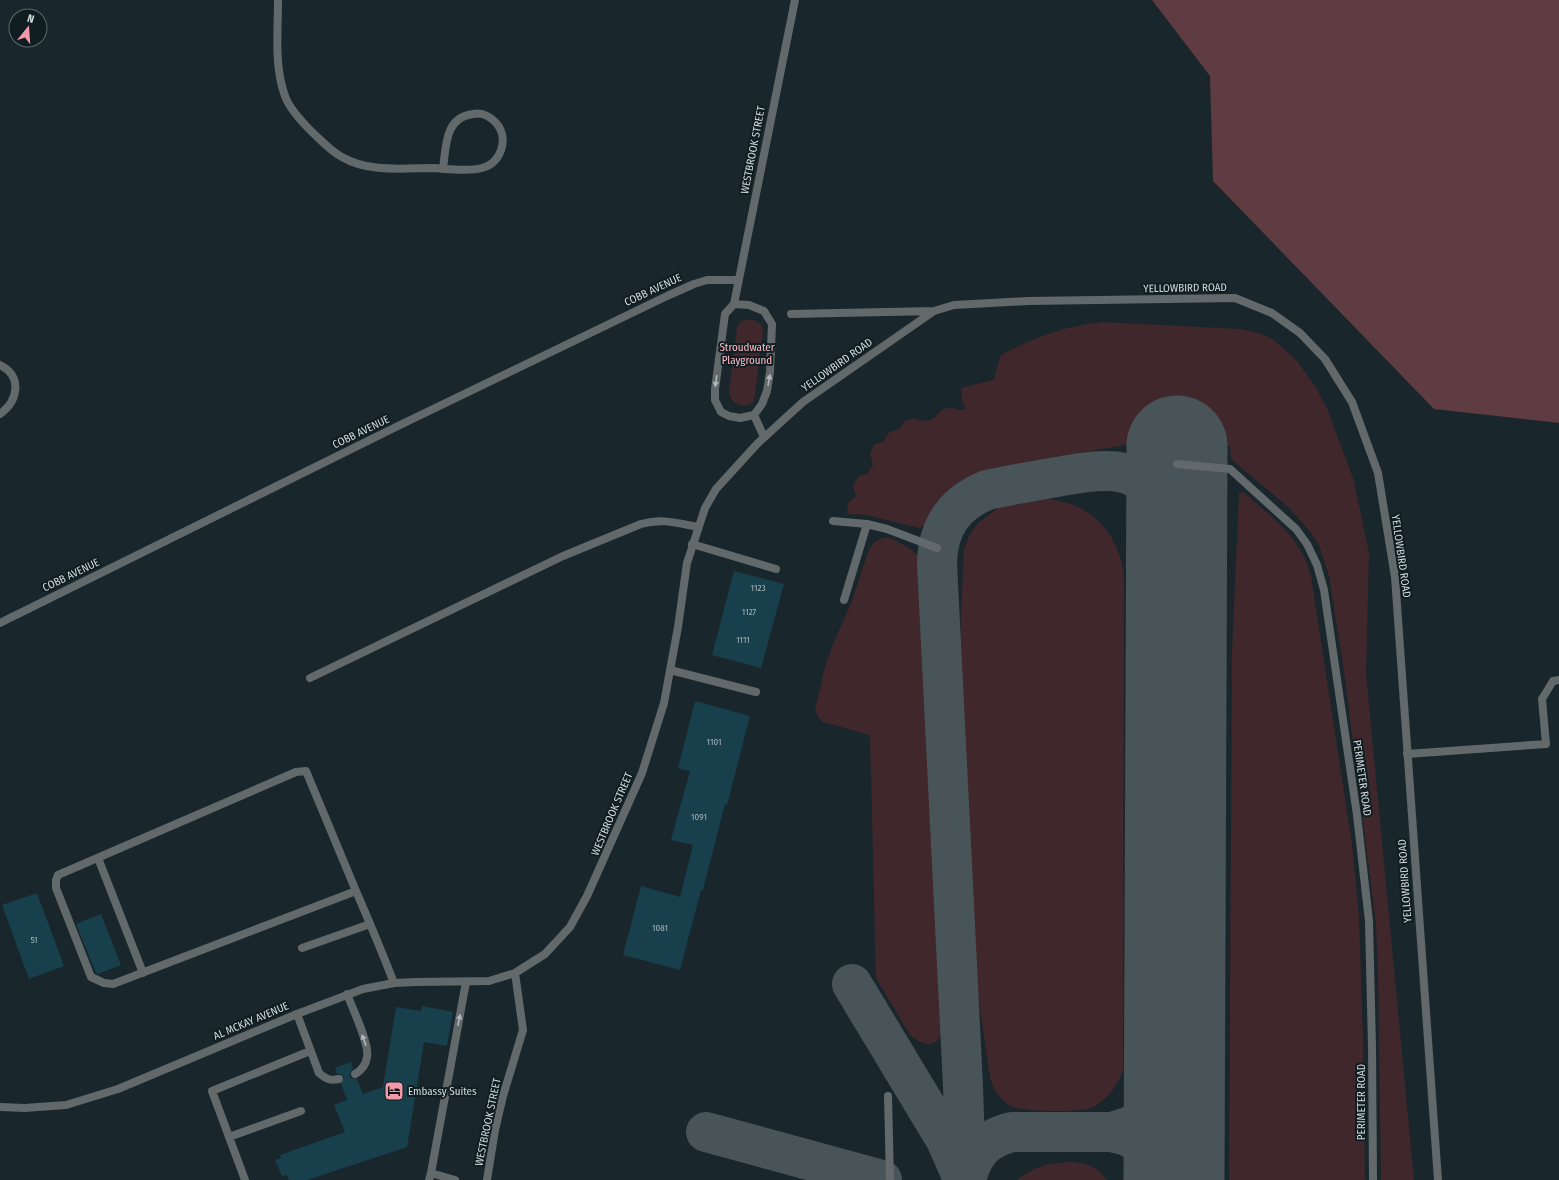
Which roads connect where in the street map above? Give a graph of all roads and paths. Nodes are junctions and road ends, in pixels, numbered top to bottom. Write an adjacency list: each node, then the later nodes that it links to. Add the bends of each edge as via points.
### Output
1 (278, 0): 3 (street, via 278,67 285,97 302,121 331,150 354,163 367,166)
2 (795, 0): 4 (street, WESTBROOK STREET)
3 (443, 168): 3 (street, via 482,168 497,159 501,151 502,138 493,120 476,113 458,119 451,126 448,135)
4 (738, 280): 5 (street, WESTBROOK STREET); 21 (street, COBB AVENUE, via 707,280 667,296)
5 (734, 304): 10 (street, one-way to 5, via 767,391 772,324 764,311 749,305); 10 (street, WESTBROOK STREET, one-way to 10, via 725,314 715,400 721,412 729,416 740,418)
6 (934, 311): 7 (street, YELLOWBIRD ROAD); 11 (street, YELLOWBIRD ROAD, via 803,402); 26 (street, YELLOWBIRD ROAD, via 954,305 1028,301 1235,298 1272,313 1300,333 1325,359 1352,402 1378,473 1395,577)
7 (791, 314)
8 (0, 365): 9 (street, via 11,374 16,392 8,409)
9 (0, 414)
10 (754, 415): 11 (street)
11 (764, 437): 12 (street, YELLOWBIRD ROAD)
12 (757, 444): 16 (street, WESTBROOK STREET, via 716,489)
13 (1177, 464): 49 (street, PERIMETER ROAD, via 1230,469 1296,529 1317,565 1324,590 1357,815 1369,921)
14 (833, 521): 15 (street)
15 (867, 524): 18 (street); 20 (street)
16 (698, 527): 17 (street, WESTBROOK STREET); 23 (street, via 654,520 641,524 563,556)
17 (692, 544): 19 (street); 22 (street, WESTBROOK STREET)
18 (937, 548)
19 (776, 569)
20 (844, 600)
21 (0, 623)
22 (670, 670): 25 (street); 32 (street, WESTBROOK STREET, via 664,704 642,773 587,896 570,927 545,954)
23 (310, 678)
24 (1559, 680): 26 (street, via 1553,682 1542,699 1546,744)
25 (756, 692)
26 (1407, 754): 50 (street, YELLOWBIRD ROAD)
27 (98, 858): 28 (street, via 296,772 306,771); 31 (street); 31 (street, via 58,875 56,880 56,888 91,977 113,984)
28 (356, 891): 29 (street); 31 (street)
29 (370, 924): 30 (street); 34 (street)
30 (302, 948)
31 (143, 972)
32 (515, 973): 33 (street, AL MCKAY AVENUE, via 489,980); 47 (street, WESTBROOK STREET, via 523,1030 503,1096)
33 (466, 982): 34 (street, AL MCKAY AVENUE); 44 (street, one-way to 33)
34 (394, 983): 35 (street, AL MCKAY AVENUE)
35 (347, 994): 36 (street, AL MCKAY AVENUE); 38 (street, one-way to 35, via 362,1070 368,1056)
36 (297, 1014): 37 (street); 41 (street, AL MCKAY AVENUE, via 118,1089 66,1105)
37 (310, 1051): 39 (street, via 319,1073 332,1081); 43 (street, via 212,1091)
38 (355, 1074)
39 (339, 1079)
40 (888, 1096): 48 (street)
41 (0, 1107)
42 (301, 1111): 43 (street)
43 (229, 1137): 45 (street)
44 (430, 1176): 46 (street)
45 (245, 1180)
46 (455, 1180)
47 (487, 1180)
48 (890, 1180)
49 (1373, 1180)
50 (1438, 1180)

